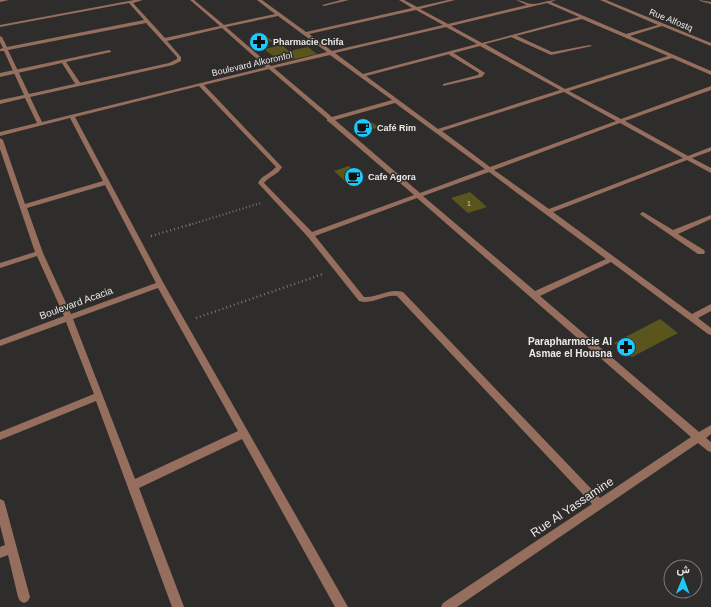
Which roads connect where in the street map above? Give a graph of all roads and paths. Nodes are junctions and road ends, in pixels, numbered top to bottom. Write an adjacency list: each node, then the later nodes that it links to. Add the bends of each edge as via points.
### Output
1 (7, 0): 12 (street)
2 (140, 0): 13 (street)
3 (192, 0): 25 (street)
4 (259, 0): 19 (street)
5 (347, 0): 16 (street)
6 (401, 0): 18 (street)
7 (453, 0): 18 (street)
8 (518, 0): 17 (street)
9 (554, 0): 14 (street, Boulevard Alkoronfol)
10 (602, 0): 23 (street, Rue Alfostq)
11 (701, 0): 15 (street)
12 (0, 1)
13 (130, 2): 21 (street); 24 (street, via 101,5)
14 (548, 2): 17 (street, Boulevard Alkoronfol); 20 (street)
15 (711, 3)
16 (324, 5)
17 (530, 5): 22 (street, Boulevard Alkoronfol)
18 (416, 8): 22 (street); 26 (street)
19 (277, 15): 25 (street); 26 (street)
20 (583, 17): 27 (street); 28 (street)
21 (147, 21): 30 (street); 34 (street)
22 (446, 25): 31 (street); 37 (street, Boulevard Alkoronfol)
23 (662, 25): 28 (street); 32 (street, Rue Alfostq)
24 (0, 26)
25 (222, 27): 30 (street); 41 (street)
26 (304, 34): 37 (street)
27 (513, 36): 31 (street); 33 (street, via 551,54)
28 (625, 36): 39 (street)
29 (0, 37): 34 (street)
30 (163, 40): 46 (street, via 179,57 176,62)
31 (482, 45): 38 (street); 50 (street)
32 (711, 45)
33 (590, 46)
34 (6, 49): 35 (street); 42 (street)
35 (0, 50)
36 (109, 51): 40 (street)
37 (330, 53): 41 (street, Boulevard Alkoronfol); 45 (street)
38 (450, 53): 45 (street); 48 (street, via 482,73 480,76)
39 (673, 56): 43 (street); 50 (street)
40 (63, 62): 42 (street); 46 (street)
41 (269, 68): 47 (street, Boulevard Alkoronfol); 55 (street)
42 (16, 72): 44 (street); 51 (street)
43 (711, 73)
44 (0, 75)
45 (361, 76): 52 (street)
46 (78, 84): 51 (street)
47 (200, 84): 54 (street, Boulevard Alkoronfol); 68 (street, via 279,167 261,181)
48 (445, 85)
49 (711, 88): 56 (street)
50 (565, 91): 56 (street); 58 (street)
51 (27, 96): 53 (street); 57 (street)
52 (396, 101): 55 (street); 58 (street)
53 (0, 102)
54 (72, 116): 57 (street, Boulevard Alkoronfol); 66 (street)
55 (329, 120): 67 (street)
56 (620, 121): 62 (street); 64 (street)
57 (40, 124): 59 (street, Boulevard Alkoronfol)
58 (437, 131): 64 (street)
59 (0, 134)
60 (0, 140): 63 (street)
61 (711, 149): 62 (street)
62 (688, 159): 65 (street); 70 (street)
63 (5, 168): 69 (street)
64 (490, 170): 67 (street); 70 (street)
65 (711, 171)
66 (107, 182): 69 (street); 75 (street)
67 (418, 196): 74 (street); 82 (street)
68 (276, 198): 74 (street); 75 (path)
69 (23, 207): 77 (street)
70 (548, 212): 78 (street)
71 (643, 214): 73 (street)
72 (711, 217): 73 (street)
73 (673, 233): 76 (street)
74 (311, 235): 80 (street)
75 (137, 240): 81 (street)
76 (701, 252)
77 (39, 253): 79 (street); 85 (street)
78 (611, 260): 82 (street); 84 (street)
79 (0, 266)
80 (338, 269): 86 (path); 97 (street, via 362,299 373,300 391,292 400,294)
81 (160, 284): 85 (street, Boulevard Acacia); 86 (street)
82 (534, 295): 93 (street)
83 (711, 307): 84 (street)
84 (692, 318): 87 (street)
85 (69, 319): 88 (street, Boulevard Acacia); 89 (street)
86 (182, 323): 91 (street)
87 (711, 332)
88 (0, 343)
89 (99, 396): 92 (street); 95 (street)
90 (711, 429): 93 (street, Rue Al Yassamine)
91 (244, 433): 95 (street); 102 (street)
92 (0, 436)
93 (698, 437): 94 (street); 97 (street, Rue Al Yassamine)
94 (711, 448)
95 (132, 486): 101 (street)
96 (0, 504): 98 (street)
97 (599, 504): 103 (street, Rue Al Yassamine)
98 (11, 548): 99 (street); 100 (street)
99 (0, 553)
100 (24, 597)
101 (174, 606)
102 (342, 607)
103 (447, 607)

